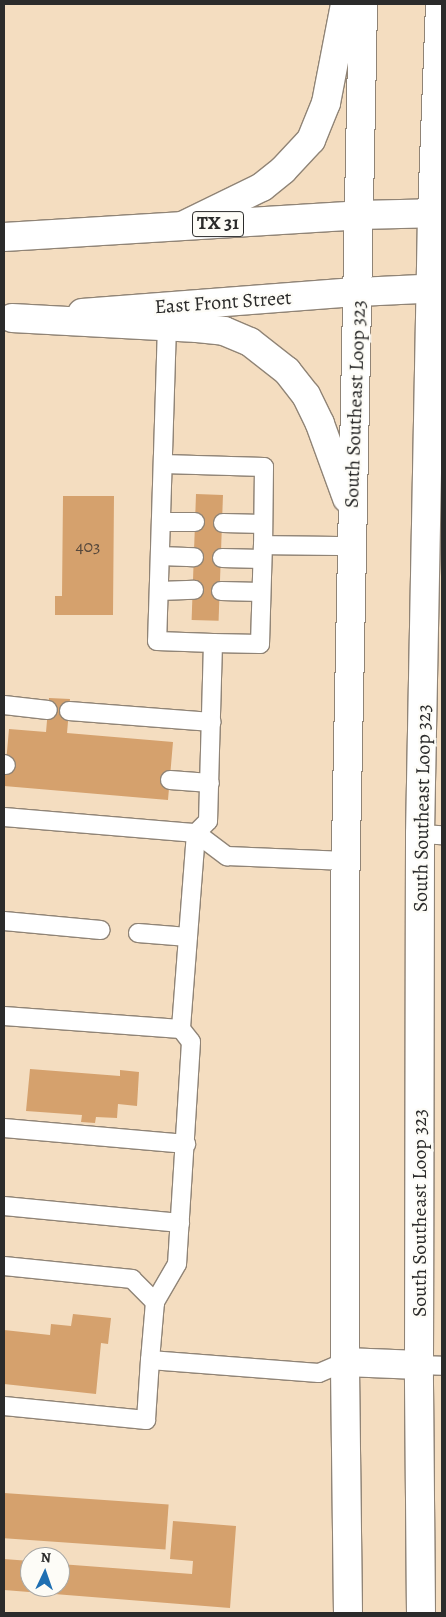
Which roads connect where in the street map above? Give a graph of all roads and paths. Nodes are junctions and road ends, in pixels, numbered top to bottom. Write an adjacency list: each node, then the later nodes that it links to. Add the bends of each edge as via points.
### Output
1 (345, 4): 6 (main road, via 326,103 311,140 262,187)
2 (363, 4): 5 (main road, South Southeast Loop 323)
3 (441, 12): 4 (main road, South Southeast Loop 323)
4 (437, 213): 5 (main road, TX 31); 8 (main road, South Southeast Loop 323)
5 (359, 215): 6 (main road, TX 31); 9 (main road, South Southeast Loop 323)
6 (182, 226): 7 (main road, TX 31)
7 (4, 237)
8 (437, 288): 9 (main road, East Front Street); 19 (main road, South Southeast Loop 323)
9 (358, 292): 10 (main road, East Front Street); 14 (main road, South Southeast Loop 323)
10 (8, 318): 11 (main road)
11 (167, 326): 12 (lane); 14 (main road, via 224,331 250,342 287,371 306,395 320,424)
12 (163, 464): 15 (lane); 18 (lane, via 264,467)
13 (442, 481): 19 (main road)
14 (352, 512): 20 (main road, South Southeast Loop 323)
15 (161, 522): 16 (lane); 22 (lane)
16 (195, 522)
17 (222, 523): 18 (lane)
18 (263, 524): 21 (lane)
19 (427, 544): 38 (main road, South Southeast Loop 323)
20 (351, 546): 21 (lane); 39 (main road, South Southeast Loop 323)
21 (262, 552): 24 (lane); 28 (lane)
22 (160, 556): 23 (lane); 26 (lane)
23 (194, 557)
24 (222, 558)
25 (194, 590): 26 (lane)
26 (158, 591): 29 (lane, via 157,641)
27 (221, 591): 28 (lane)
28 (260, 592): 29 (lane, via 260,644)
29 (213, 643): 33 (lane)
30 (4, 706): 31 (lane)
31 (48, 710)
32 (69, 711): 33 (lane)
33 (212, 722): 35 (lane)
34 (170, 780): 35 (lane)
35 (210, 783): 37 (lane, via 208,821)
36 (4, 816): 37 (lane)
37 (196, 833): 39 (lane, via 227,856); 43 (lane)
38 (431, 834): 54 (main road, South Southeast Loop 323)
39 (346, 861): 53 (main road, South Southeast Loop 323)
40 (4, 921): 41 (lane)
41 (101, 930)
42 (138, 933): 43 (lane)
43 (188, 938): 45 (lane)
44 (4, 1016): 45 (lane)
45 (181, 1029): 47 (lane, via 191,1042)
46 (4, 1128): 47 (lane)
47 (186, 1144): 49 (lane)
48 (4, 1206): 49 (lane)
49 (180, 1223): 51 (lane, via 177,1264)
50 (4, 1266): 51 (lane, via 132,1279)
51 (155, 1302): 52 (lane)
52 (150, 1360): 53 (lane, via 319,1372); 55 (lane, via 146,1420)
53 (345, 1362): 54 (main road); 56 (main road, South Southeast Loop 323)
54 (430, 1366): 57 (main road, South Southeast Loop 323)
55 (4, 1406)
56 (348, 1613)
57 (421, 1613)

